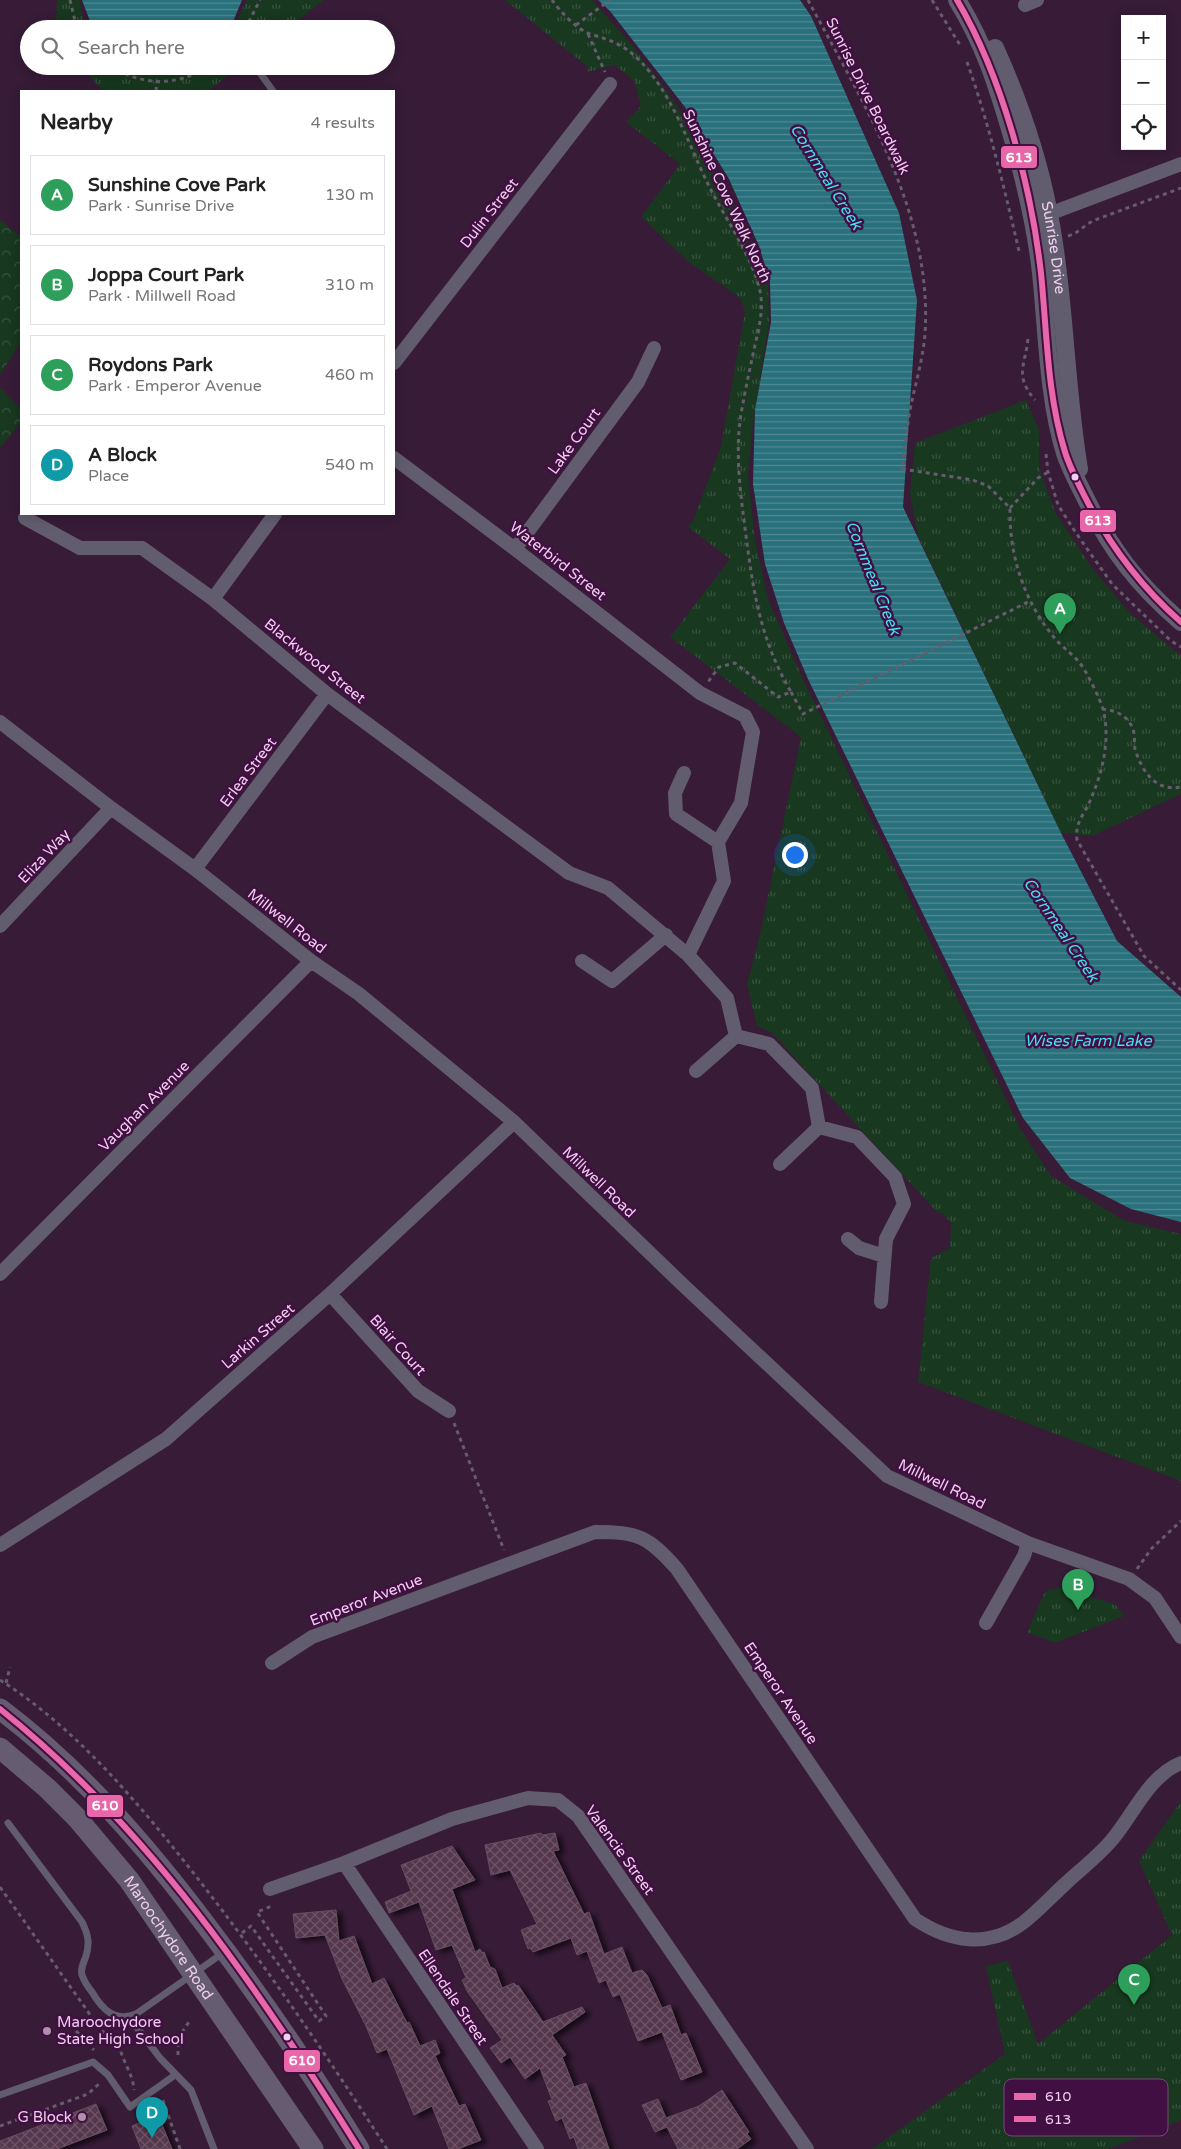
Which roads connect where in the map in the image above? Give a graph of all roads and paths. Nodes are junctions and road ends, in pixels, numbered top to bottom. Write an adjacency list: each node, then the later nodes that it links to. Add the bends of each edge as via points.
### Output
1 (70, 0): 8 (path)
2 (260, 0): 9 (path)
3 (552, 0): 10 (path, Sunshine Cove Walk North)
4 (610, 0): 10 (path)
5 (808, 0): 30 (path, Sunrise Drive Boardwalk, via 864,105 905,196 925,282 925,336 902,469 973,480 988,486)
6 (957, 0): 21 (street, Sunrise Drive, via 976,32 990,66 1020,165)
7 (971, 0): 21 (street, Sunrise Drive, via 1004,68 1026,126)
8 (75, 20)
9 (250, 20)
10 (576, 25): 11 (path, Sunshine Cove Walk North)
11 (588, 34): 16 (path); 37 (path, Sunshine Cove Walk North, via 618,44 649,71 682,124 755,274 760,292 760,321 741,417 738,452 740,490 760,622)
12 (125, 75): 15 (path)
13 (191, 75): 15 (path)
14 (261, 75): 18 (lane)
15 (157, 82): 17 (path)
16 (610, 84): 25 (street, Dulin Street)
17 (156, 90)
18 (272, 90)
19 (1181, 164): 21 (street)
20 (1181, 188): 22 (path, via 1095,220)
21 (1041, 216): 23 (street, Sunrise Drive); 26 (street, Sunrise Drive, via 1041,271)
22 (1068, 236)
23 (1062, 316): 26 (street, via 1058,348 1060,378); 29 (street, Sunrise Drive, via 1077,457)
24 (654, 348): 33 (street, Lake Court, via 638,382)
25 (395, 362)
26 (1053, 387): 29 (street, Sunrise Drive, via 1065,454)
27 (395, 459): 33 (street, Waterbird Street)
28 (1048, 472): 30 (path, via 1038,478)
29 (1089, 506): 36 (street, Sunrise Drive, via 1109,544 1134,576)
30 (1010, 508): 35 (path, via 1015,561)
31 (274, 515): 34 (street)
32 (26, 518): 34 (street, Blackwood Street, via 80,548 142,548)
33 (515, 548): 38 (street, Waterbird Street)
34 (213, 599): 39 (street, Blackwood Street)
35 (1030, 601): 37 (path, Sunshine Cove Walk North, via 803,714); 40 (path, via 1058,641 1080,663)
36 (1181, 622)
37 (791, 692): 38 (path, via 778,698 735,663 720,667)
38 (700, 693): 45 (street, Waterbird Street, via 745,716 753,732 741,803)
39 (327, 694): 46 (street, Erlea Street); 48 (street, Blackwood Street, via 569,873 608,888)
40 (1102, 709): 43 (path, via 1122,714 1133,729 1135,748 1144,771 1157,784); 52 (path, via 1106,738 1102,768 1090,803 1076,827 1077,840 1144,956)
41 (0, 722): 44 (street, Millwell Road)
42 (684, 773): 45 (street, via 675,793 676,814)
43 (1181, 787)
44 (111, 808): 46 (street, Millwell Road); 47 (street, Eliza Way)
45 (718, 842): 49 (street, via 724,881)
46 (195, 869): 50 (street, Millwell Road)
47 (0, 926)
48 (666, 935): 49 (street, Blackwood Street); 51 (street, via 612,981)
49 (688, 955): 53 (street, Blackwood Street, via 727,998)
50 (310, 961): 55 (street, Millwell Road, via 359,994); 60 (street, Vaughan Avenue)
51 (582, 961)
52 (1181, 990)
53 (736, 1036): 54 (street); 56 (street, via 769,1044 812,1088)
54 (696, 1071)
55 (514, 1122): 61 (street, Larkin Street); 65 (street, Millwell Road, via 887,1476)
56 (819, 1127): 57 (street); 59 (street, via 856,1137 894,1177 904,1204 886,1239)
57 (780, 1164)
58 (848, 1239): 59 (street, via 859,1248)
59 (884, 1256): 62 (street)
60 (0, 1274)
61 (330, 1294): 63 (street, Blair Court, via 418,1391); 66 (street, Larkin Street, via 166,1439)
62 (881, 1302)
63 (449, 1411): 67 (path)
64 (1181, 1521): 68 (path, via 1152,1548)
65 (1028, 1543): 68 (street, Millwell Road); 69 (street, via 1024,1556)
66 (0, 1545)
67 (509, 1564): 71 (street, Emperor Avenue, via 312,1637); 76 (street, Emperor Avenue, via 595,1532 641,1536 659,1549 677,1569 915,1919 931,1930 959,1939 985,1939 1024,1922 1111,1842 1158,1777)
68 (1129, 1579): 70 (street, Millwell Road, via 1155,1598)
69 (986, 1623)
70 (1181, 1637)
71 (272, 1663)
72 (10, 1667): 73 (path)
73 (6, 1684)
74 (0, 1709): 82 (main road, via 54,1753 100,1798 176,1886)
75 (0, 1748): 83 (main road, Maroochydore Road, via 47,1788 105,1848)
76 (1181, 1763)
77 (8, 1823): 84 (lane, via 89,1935 82,1974 96,2000 115,2016)
78 (344, 1863): 80 (street, Valencie Street); 97 (street, Ellendale Street); 98 (street, Valencie Street, via 452,1819 528,1798 558,1800 578,1816)
79 (0, 1887): 89 (path, via 98,2026 118,2038)
80 (270, 1889): 81 (path, via 276,1904 257,1912 326,2016 318,2021 251,1926)
81 (242, 1933)
82 (226, 1951): 83 (lane); 96 (main road, via 305,2064)
83 (194, 1974): 84 (lane); 95 (main road, Maroochydore Road)
84 (129, 2017): 88 (lane)
85 (191, 2019): 86 (path, via 178,2038)
86 (178, 2055)
87 (108, 2075): 88 (lane, via 130,2107); 90 (lane, via 93,2062); 92 (path, via 88,2094)
88 (175, 2075): 94 (lane, via 191,2090)
89 (134, 2090)
90 (0, 2095)
91 (169, 2096): 93 (path, via 162,2101)
92 (0, 2126)
93 (180, 2149)
94 (214, 2149)
95 (313, 2149)
96 (359, 2149)
97 (537, 2149)
98 (807, 2149)

